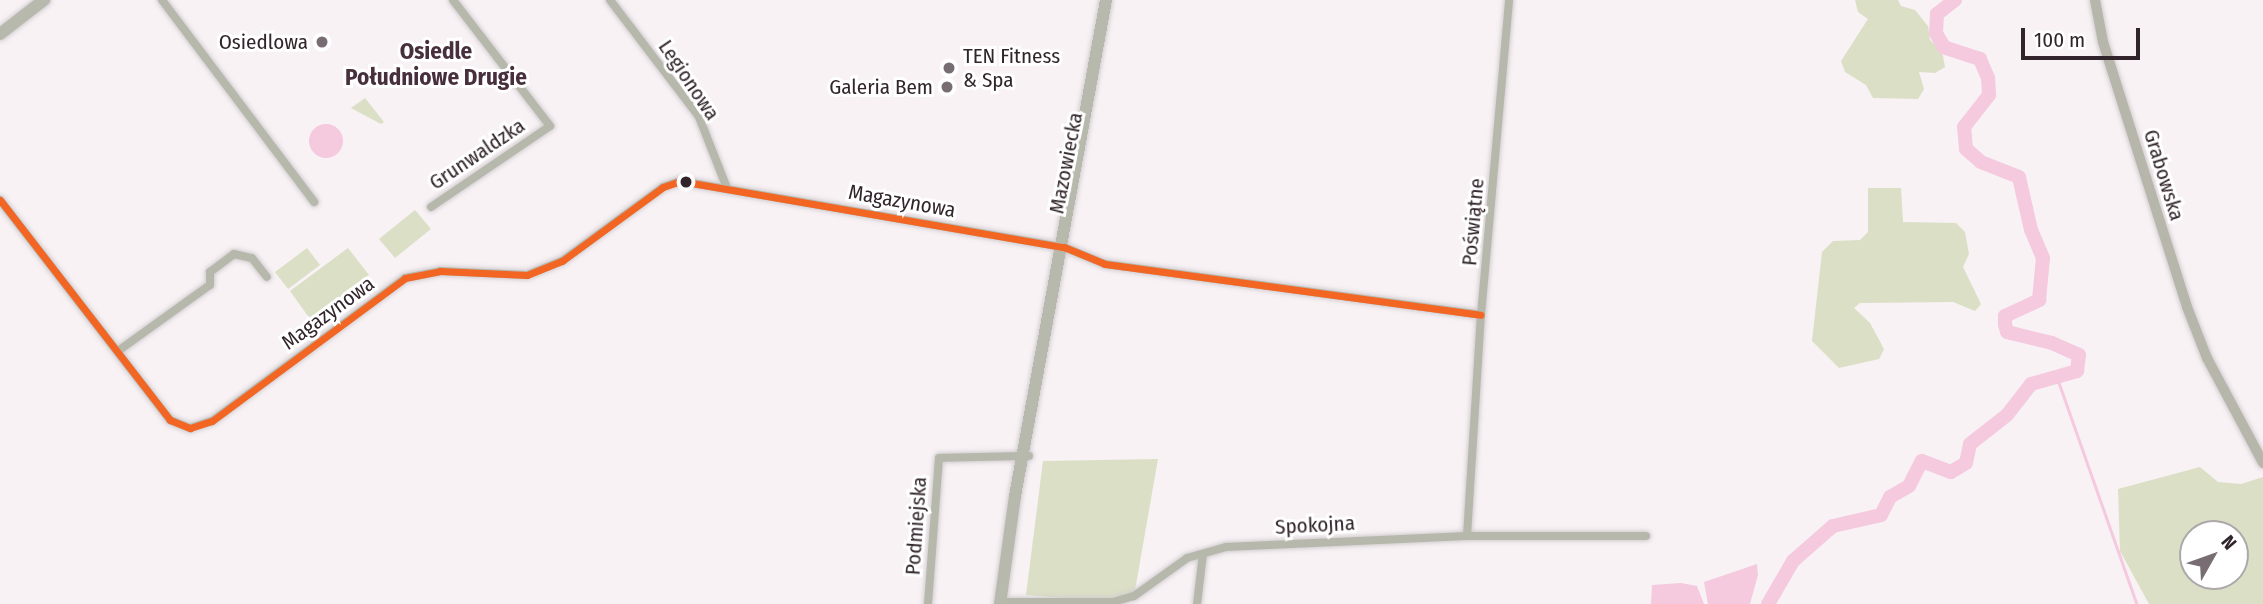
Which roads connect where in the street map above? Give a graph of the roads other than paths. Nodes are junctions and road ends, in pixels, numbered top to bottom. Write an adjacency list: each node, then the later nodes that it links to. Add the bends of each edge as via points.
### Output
1 (44, 0): 9 (main road)
2 (162, 0): 12 (street)
3 (453, 0): 13 (street, Grunwaldzka, via 550,126)
4 (610, 0): 10 (street, Legionowa, via 699,117)
5 (1106, 0): 14 (main road, Mazowiecka)
6 (1114, 0): 14 (main road, Mazowiecka)
7 (1509, 0): 16 (street, Poświątne)
8 (2095, 0): 19 (street, Grabowska, via 2103,42 2172,265 2207,358)
9 (0, 34)
10 (727, 188): 14 (street, Magazynowa); 17 (street, Magazynowa, via 671,183 562,261 527,275 440,271 405,278 201,426 181,428 170,421)
11 (0, 200): 17 (street, Magazynowa)
12 (314, 202)
13 (431, 207)
14 (1067, 249): 16 (street, Magazynowa, via 1117,266); 18 (main road, Mazowiecka)
15 (267, 277): 17 (street, via 252,258 234,254 210,272 210,285)
16 (1481, 315): 20 (street, Poświątne)
17 (118, 351)
18 (1026, 455): 23 (main road, Mazowiecka); 24 (street, Podmiejska, via 939,458)
19 (2263, 463)
20 (1467, 536): 21 (street, Spokojna); 22 (street, Spokojna, via 1226,547)
21 (1646, 536)
22 (1203, 554): 23 (street, Spokojna, via 1186,558 1134,596 1113,602); 25 (street)
23 (1000, 603)
24 (928, 604)
25 (1197, 604)

